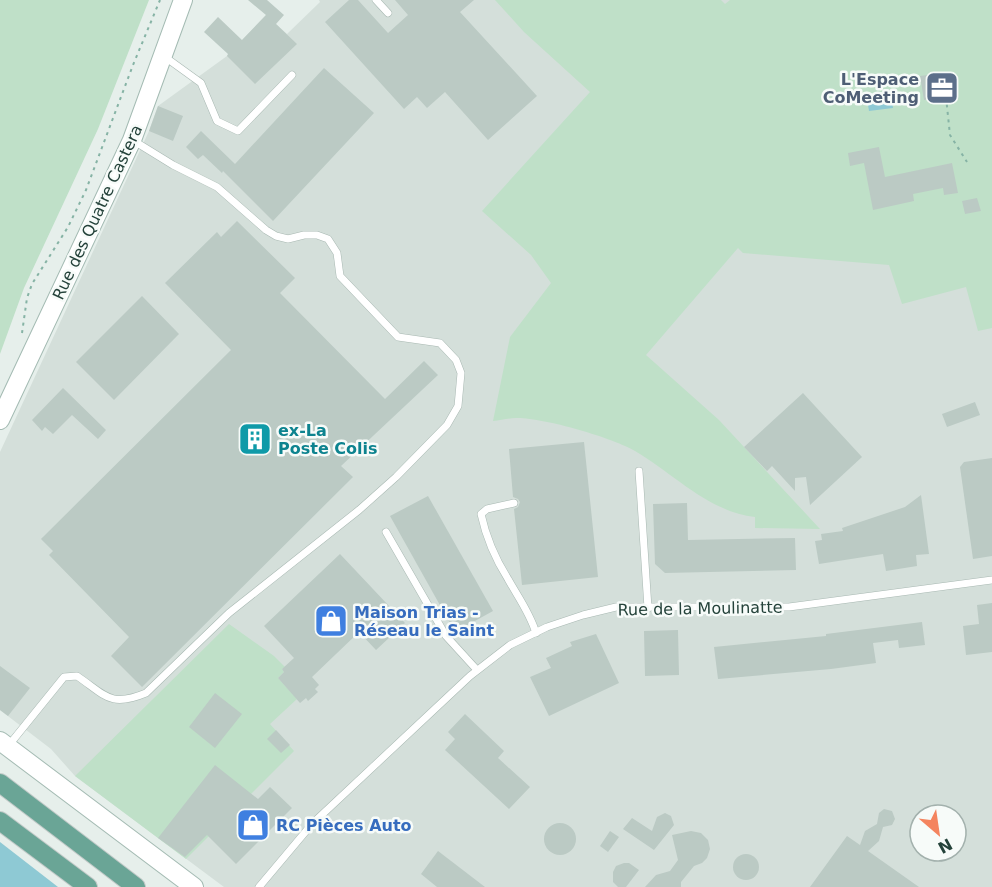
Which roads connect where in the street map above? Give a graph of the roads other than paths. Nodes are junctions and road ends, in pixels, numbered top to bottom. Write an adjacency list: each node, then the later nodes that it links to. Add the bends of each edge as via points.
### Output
1 (183, 0): 4 (street, Rue des Quatre Castera)
2 (376, 0): 3 (lane)
3 (388, 13)
4 (162, 56): 5 (lane, via 201,83 217,121 238,131); 6 (street, Rue des Quatre Castera)
5 (292, 75)
6 (132, 140): 7 (street, Rue des Quatre Castera); 15 (lane, via 217,187 276,236 288,239 317,235 328,239 337,253 340,276 398,337 440,343 456,360 461,373 458,406 447,425 396,477 229,613 146,693 131,699 115,699 100,694 77,676 64,677)
7 (0, 420)
8 (639, 471): 12 (lane)
9 (514, 503): 13 (lane, via 487,508 482,514 485,531 505,576)
10 (386, 532): 14 (lane, via 446,636)
11 (992, 579): 12 (lane, Rue de la Moulinatte, via 789,607)
12 (648, 608): 13 (lane, Rue de la Moulinatte, via 590,613)
13 (536, 633): 14 (lane, Rue de la Moulinatte, via 510,645)
14 (477, 670): 21 (lane, Rue de la Moulinatte, via 312,824)
15 (4, 744): 20 (street)
16 (0, 783): 19 (main road)
17 (0, 821): 18 (main road)
18 (88, 887)
19 (136, 887)
20 (195, 887)
21 (259, 887)

